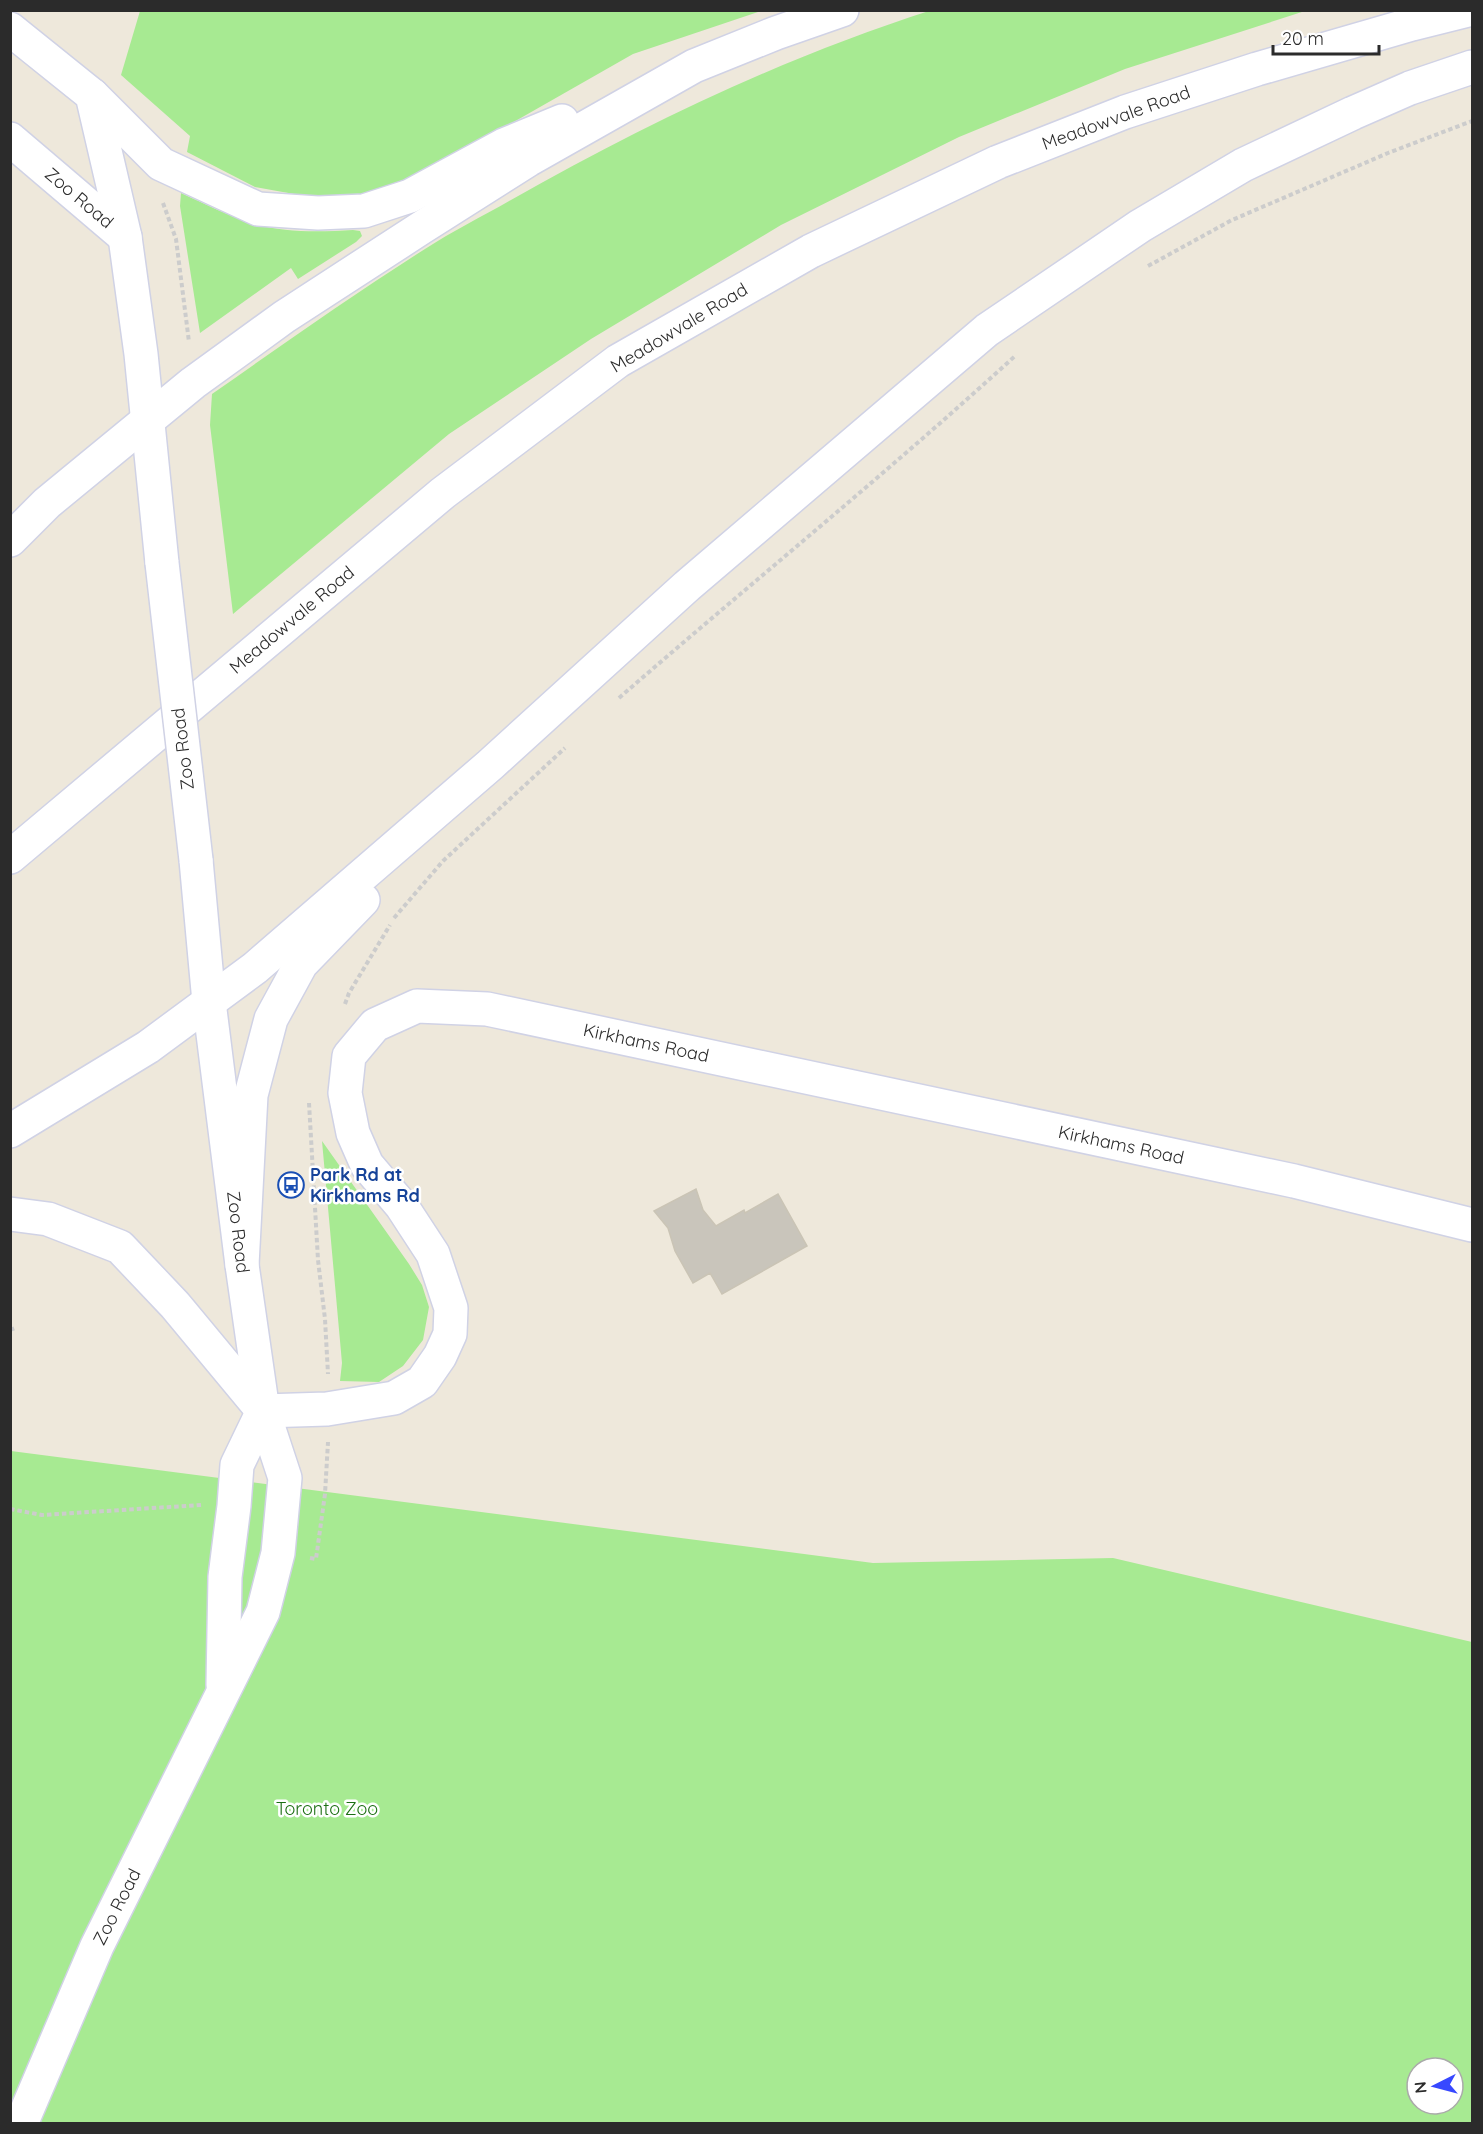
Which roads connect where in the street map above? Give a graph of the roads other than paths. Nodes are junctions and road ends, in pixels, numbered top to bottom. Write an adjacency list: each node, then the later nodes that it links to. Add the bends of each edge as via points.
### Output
1 (842, 10): 4 (main road)
2 (1468, 10): 12 (main road, Meadowvale Road, via 1257,69 1125,112 998,162 811,251 618,361 442,493)
3 (10, 29): 6 (main road)
4 (694, 66): 6 (main road, via 504,145 410,196 364,211 258,209 162,164); 9 (main road, via 528,160 284,317)
5 (1473, 67): 11 (main road, via 1410,88 1243,165 1140,226 987,330 687,586)
6 (92, 95): 8 (main road)
7 (10, 139): 8 (main road, Zoo Road)
8 (125, 237): 9 (main road, Zoo Road)
9 (147, 422): 10 (main road, via 47,502); 13 (main road, Zoo Road, bridge)
10 (10, 540)
11 (490, 765): 13 (main road, via 255,969); 17 (main road, via 301,964 271,1019 251,1095)
12 (10, 857)
13 (209, 1002): 14 (main road, via 148,1047); 17 (main road, Zoo Road)
14 (10, 1131)
15 (10, 1214): 18 (main road, via 48,1219 120,1246)
16 (1473, 1225): 18 (main road, Kirkhams Road, via 1294,1182 487,1009 417,1006 375,1024 349,1056 345,1093 353,1133 368,1165 401,1205 433,1254 451,1308 450,1334 422,1382 394,1398 327,1409)
17 (242, 1265): 18 (main road, Zoo Road)
18 (263, 1411): 19 (main road, Zoo Road, via 237,1466 225,1577); 19 (main road, Zoo Road, via 285,1478 278,1552 263,1612)
19 (223, 1696): 20 (main road, Zoo Road, via 97,1946)
20 (21, 2124)

